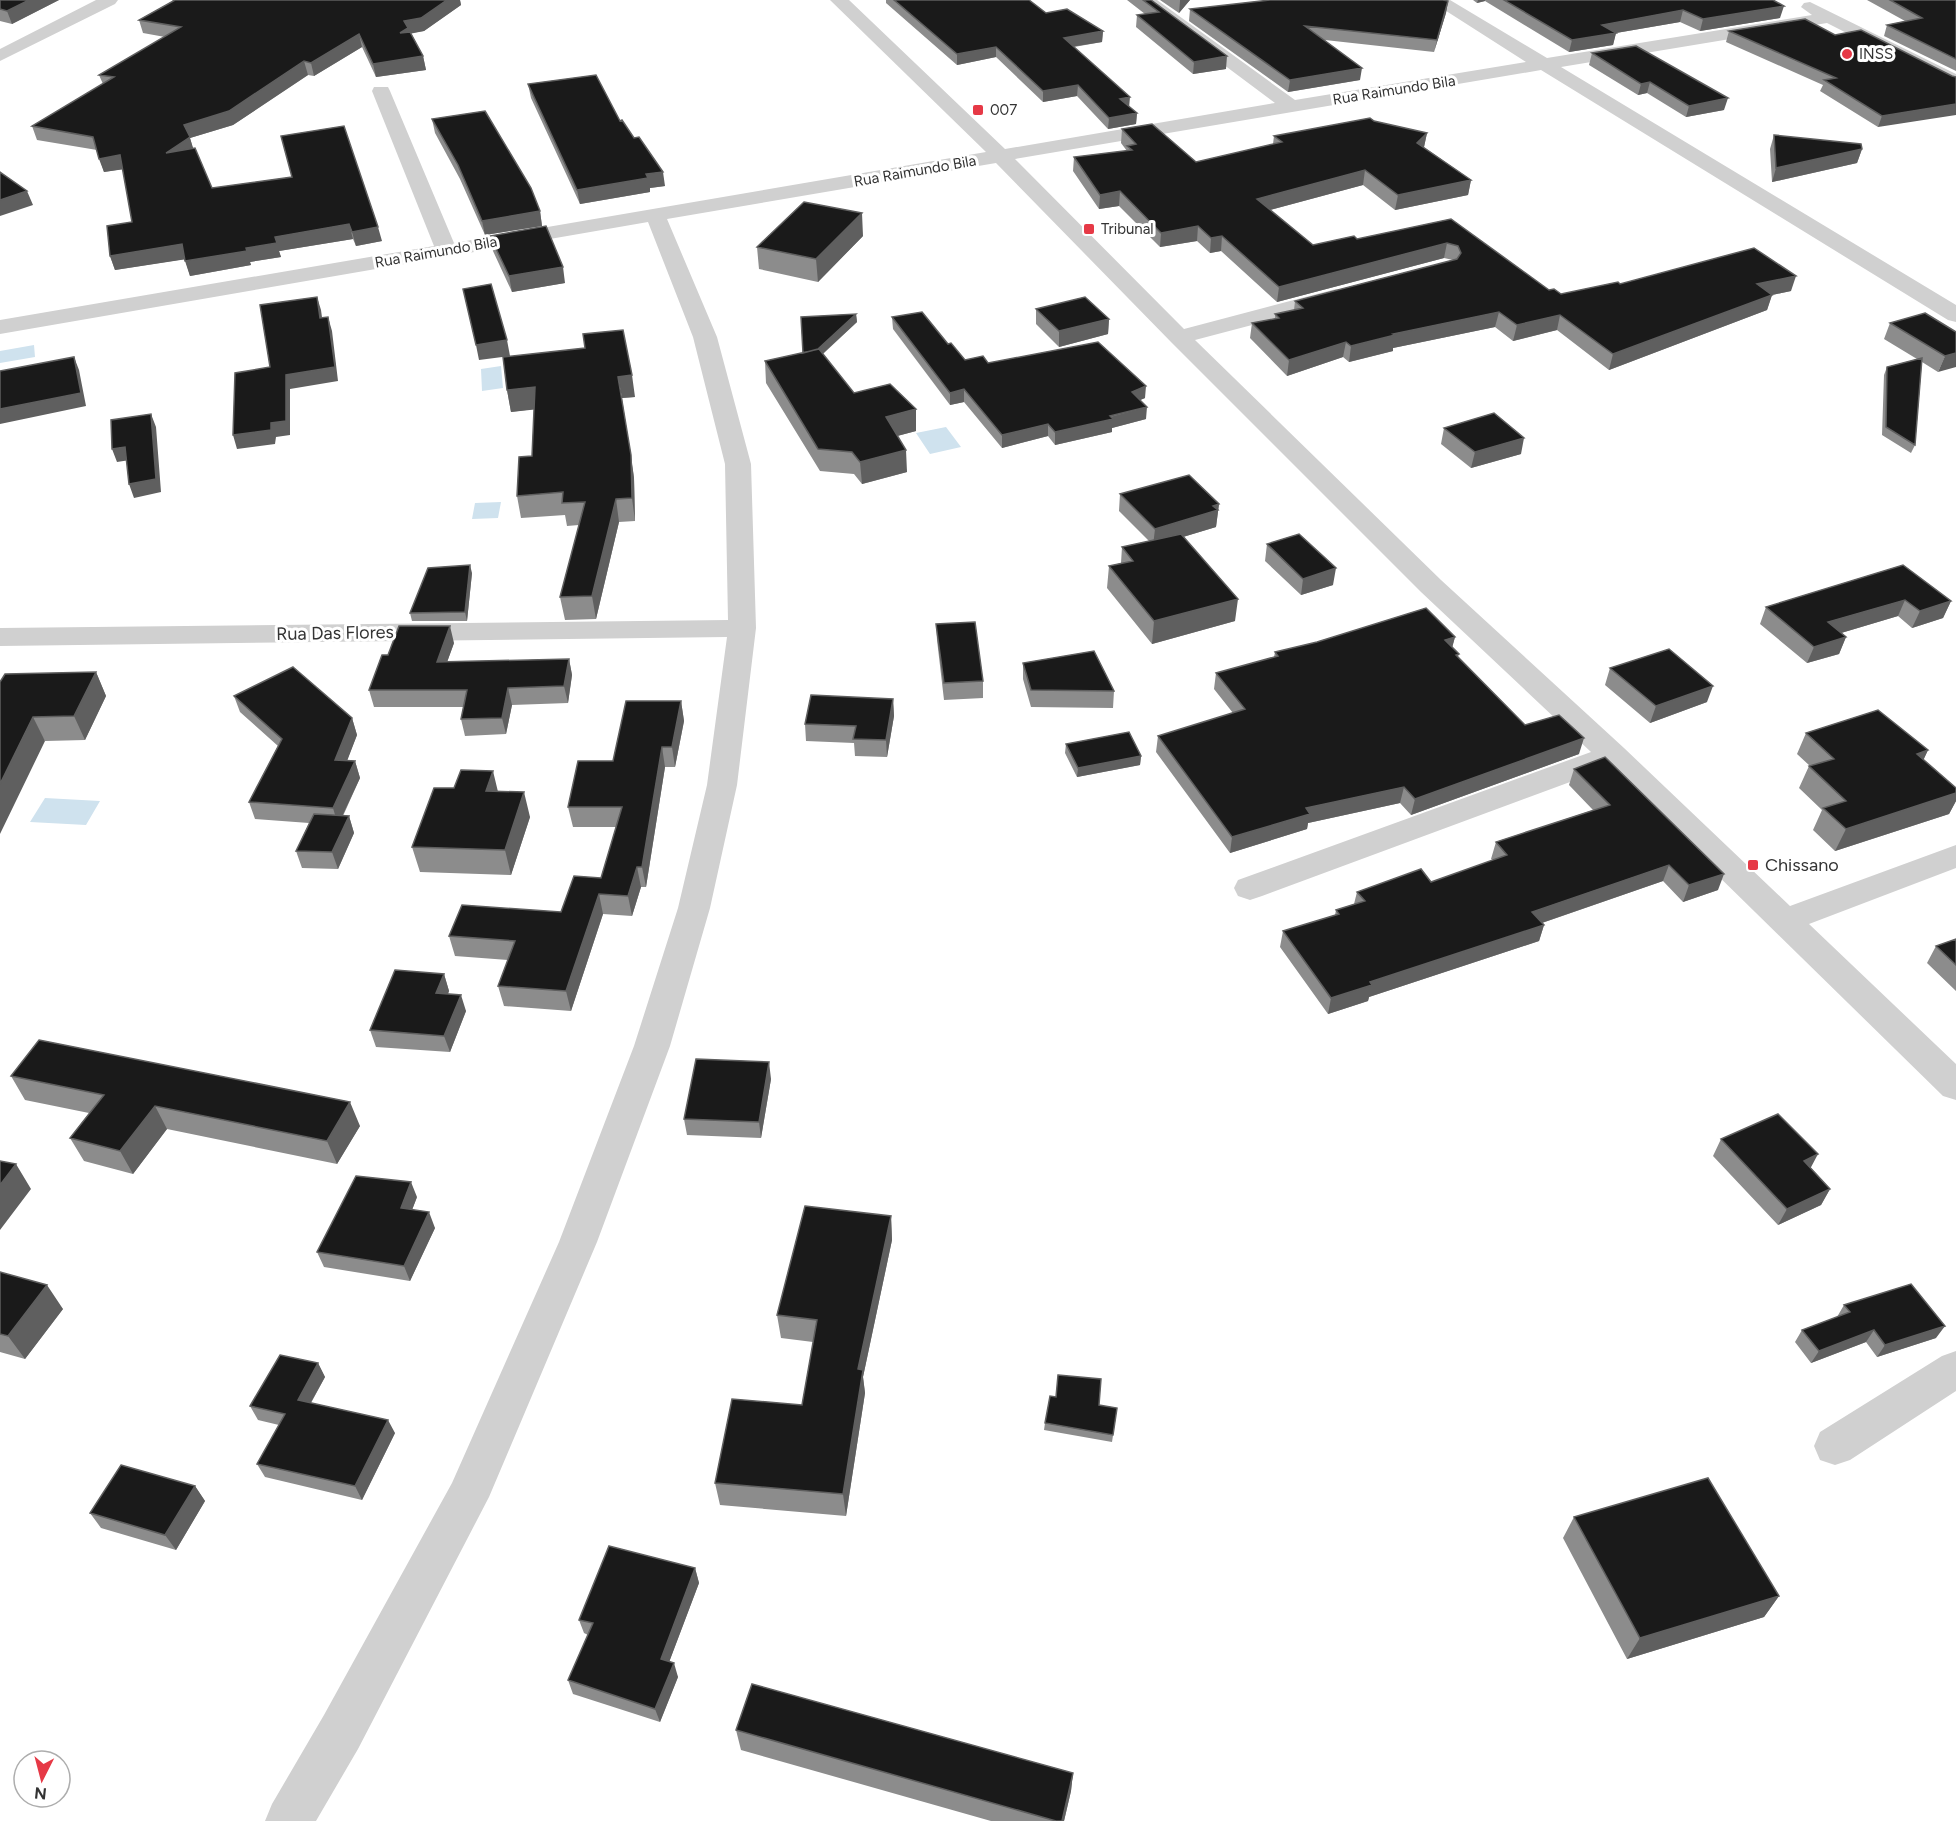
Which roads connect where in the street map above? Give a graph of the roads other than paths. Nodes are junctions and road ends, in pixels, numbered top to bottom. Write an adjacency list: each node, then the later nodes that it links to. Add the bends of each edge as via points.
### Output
1 (109, 0): 7 (street)
2 (839, 0): 12 (street)
3 (1146, 0): 11 (street)
4 (1438, 0): 8 (street)
5 (1795, 0): 6 (street)
6 (1830, 17): 8 (street, Rua Raimundo Bila); 9 (street)
7 (0, 56)
8 (1545, 66): 11 (street, Rua Raimundo Bila); 16 (street)
9 (1956, 81)
10 (381, 91): 14 (street)
11 (1291, 106): 12 (street, Rua Raimundo Bila)
12 (999, 156): 13 (street, Rua Raimundo Bila); 18 (street)
13 (655, 215): 14 (street, Rua Raimundo Bila); 19 (street, via 705,337 738,464)
14 (446, 250): 17 (street, Rua Raimundo Bila)
15 (1353, 291): 18 (street)
16 (1956, 315)
17 (0, 327)
18 (1179, 337): 21 (street, via 1431,586)
19 (742, 628): 20 (street, Rua Das Flores); 28 (street, via 722,785 694,908 652,1046 582,1231 467,1497)
20 (0, 637)
21 (1613, 755): 23 (street); 24 (street)
22 (1956, 856): 24 (street)
23 (1250, 888)
24 (1783, 921): 25 (street)
25 (1956, 1086)
26 (1956, 1370): 27 (street)
27 (1835, 1446)
28 (289, 1821)

